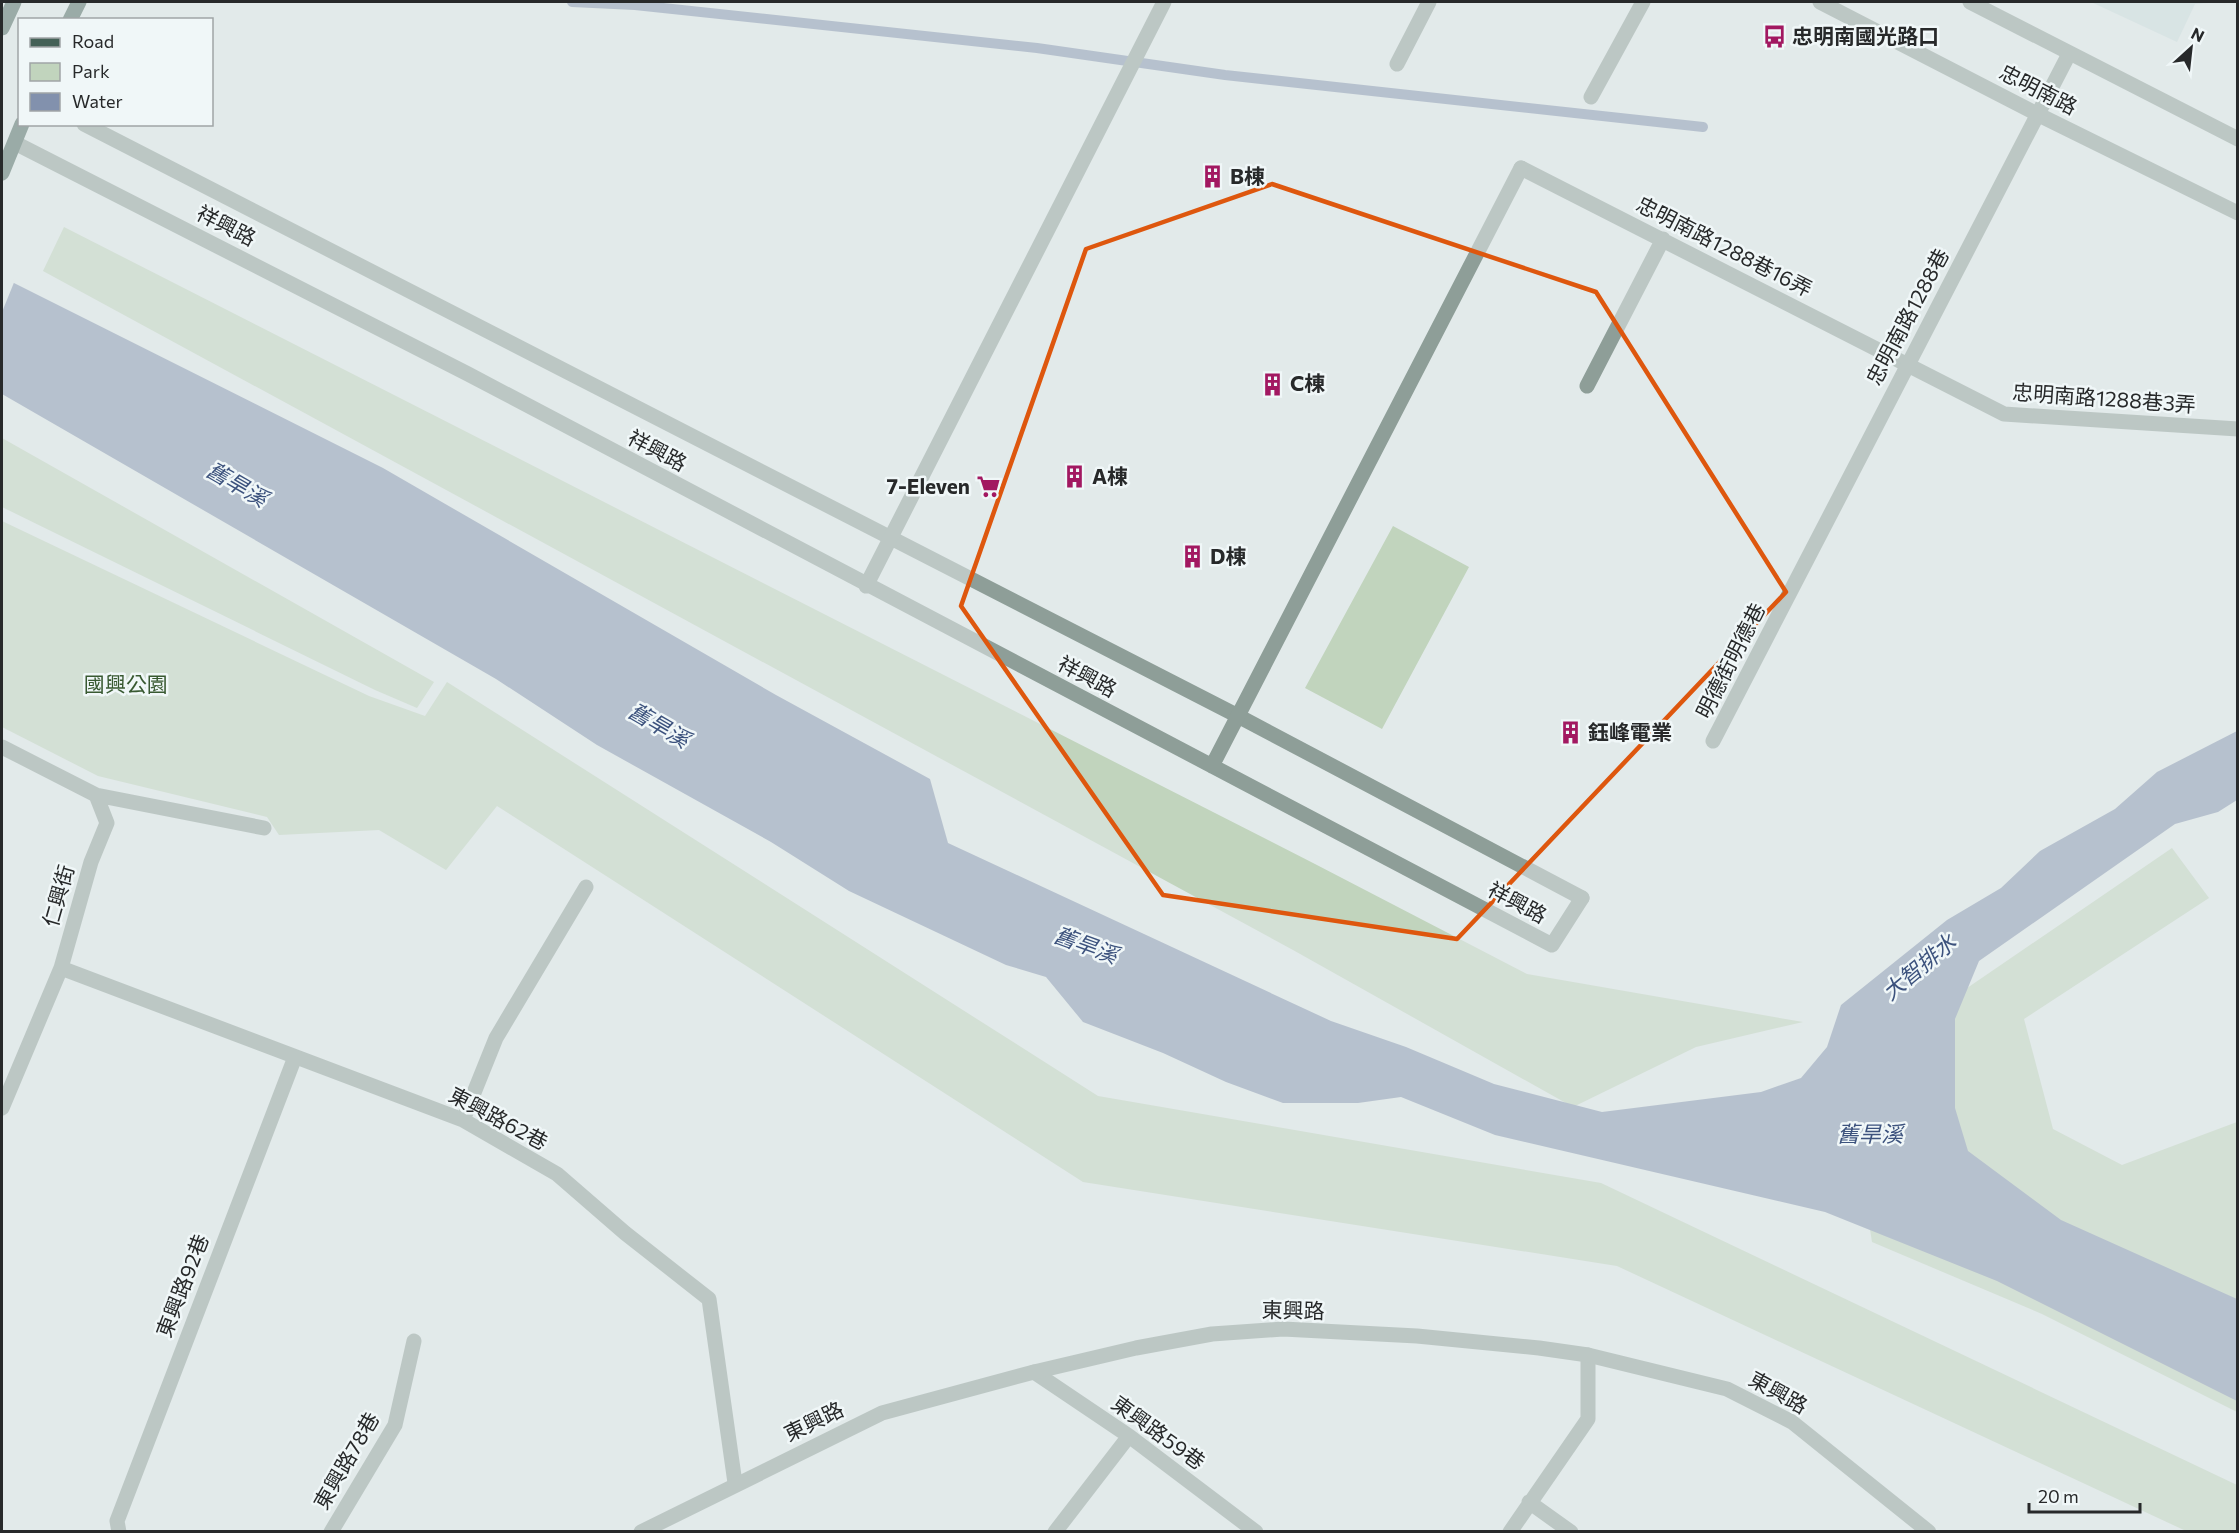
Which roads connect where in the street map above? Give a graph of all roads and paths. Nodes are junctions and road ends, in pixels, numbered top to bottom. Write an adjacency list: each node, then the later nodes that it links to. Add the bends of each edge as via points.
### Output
1 (14, 2): 9 (main road)
2 (79, 2): 8 (main road)
3 (1164, 2): 24 (street)
4 (1429, 2): 11 (street)
5 (1643, 2): 12 (street)
6 (1820, 2): 13 (street, 忠明南路)
7 (1970, 2): 10 (street)
8 (71, 18)
9 (2, 28)
10 (2069, 54): 13 (street, 忠明南路1288巷); 16 (street)
11 (1397, 64)
12 (1591, 97)
13 (2038, 114): 19 (street, 忠明南路); 21 (street, 忠明南路1288巷)
14 (21, 126): 17 (main road)
15 (88, 126): 24 (street, 祥興路, via 546,358)
16 (2238, 139)
17 (15, 144): 18 (main road); 25 (street, 祥興路, via 458,369)
18 (2, 173)
19 (2238, 213)
20 (1663, 239): 21 (street, 忠明南路1288巷16弄); 22 (street); 27 (street, 忠明南路1288巷16弄, via 1521,168)
21 (1906, 365): 23 (street, 忠明南路1288巷3弄, via 2004,414); 26 (street, 忠明南路1288巷)
22 (1587, 386)
23 (2238, 429)
24 (890, 539): 25 (street); 27 (street, 祥興路)
25 (866, 586): 30 (street, 祥興路)
26 (1786, 600): 28 (street, 明德街明德巷)
27 (1238, 716): 30 (street); 30 (street, 祥興路, via 1582,898 1552,945)
28 (1713, 741)
29 (2, 747): 31 (street)
30 (1212, 766)
31 (96, 795): 32 (street); 34 (street, 仁興街, via 107,823 91,862)
32 (264, 828)
33 (586, 886): 37 (street, via 496,1038)
34 (61, 968): 35 (street, 東興路62巷); 36 (street, 仁興街)
35 (295, 1057): 37 (street, 東興路62巷); 44 (street, 東興路92巷, via 121,1510)
36 (2, 1108)
37 (463, 1120): 42 (street, 東興路62巷, via 557,1174 709,1299)
38 (414, 1341): 45 (street, 東興路78巷, via 395,1425)
39 (1588, 1355): 40 (street, 東興路, via 1417,1336 1283,1329 1212,1334); 43 (street, via 1588,1419); 51 (street, 東興路, via 1727,1389 1773,1412 1792,1422)
40 (1034, 1372): 41 (street, 東興路59巷); 42 (street, 東興路, via 882,1413)
41 (1129, 1436): 47 (street); 48 (street, 東興路59巷)
42 (735, 1483): 46 (street, 東興路)
43 (1529, 1502): 49 (street); 50 (street)
44 (119, 1532)
45 (331, 1532)
46 (641, 1532)
47 (1055, 1532)
48 (1256, 1532)
49 (1510, 1532)
50 (1571, 1532)
51 (1929, 1532)

